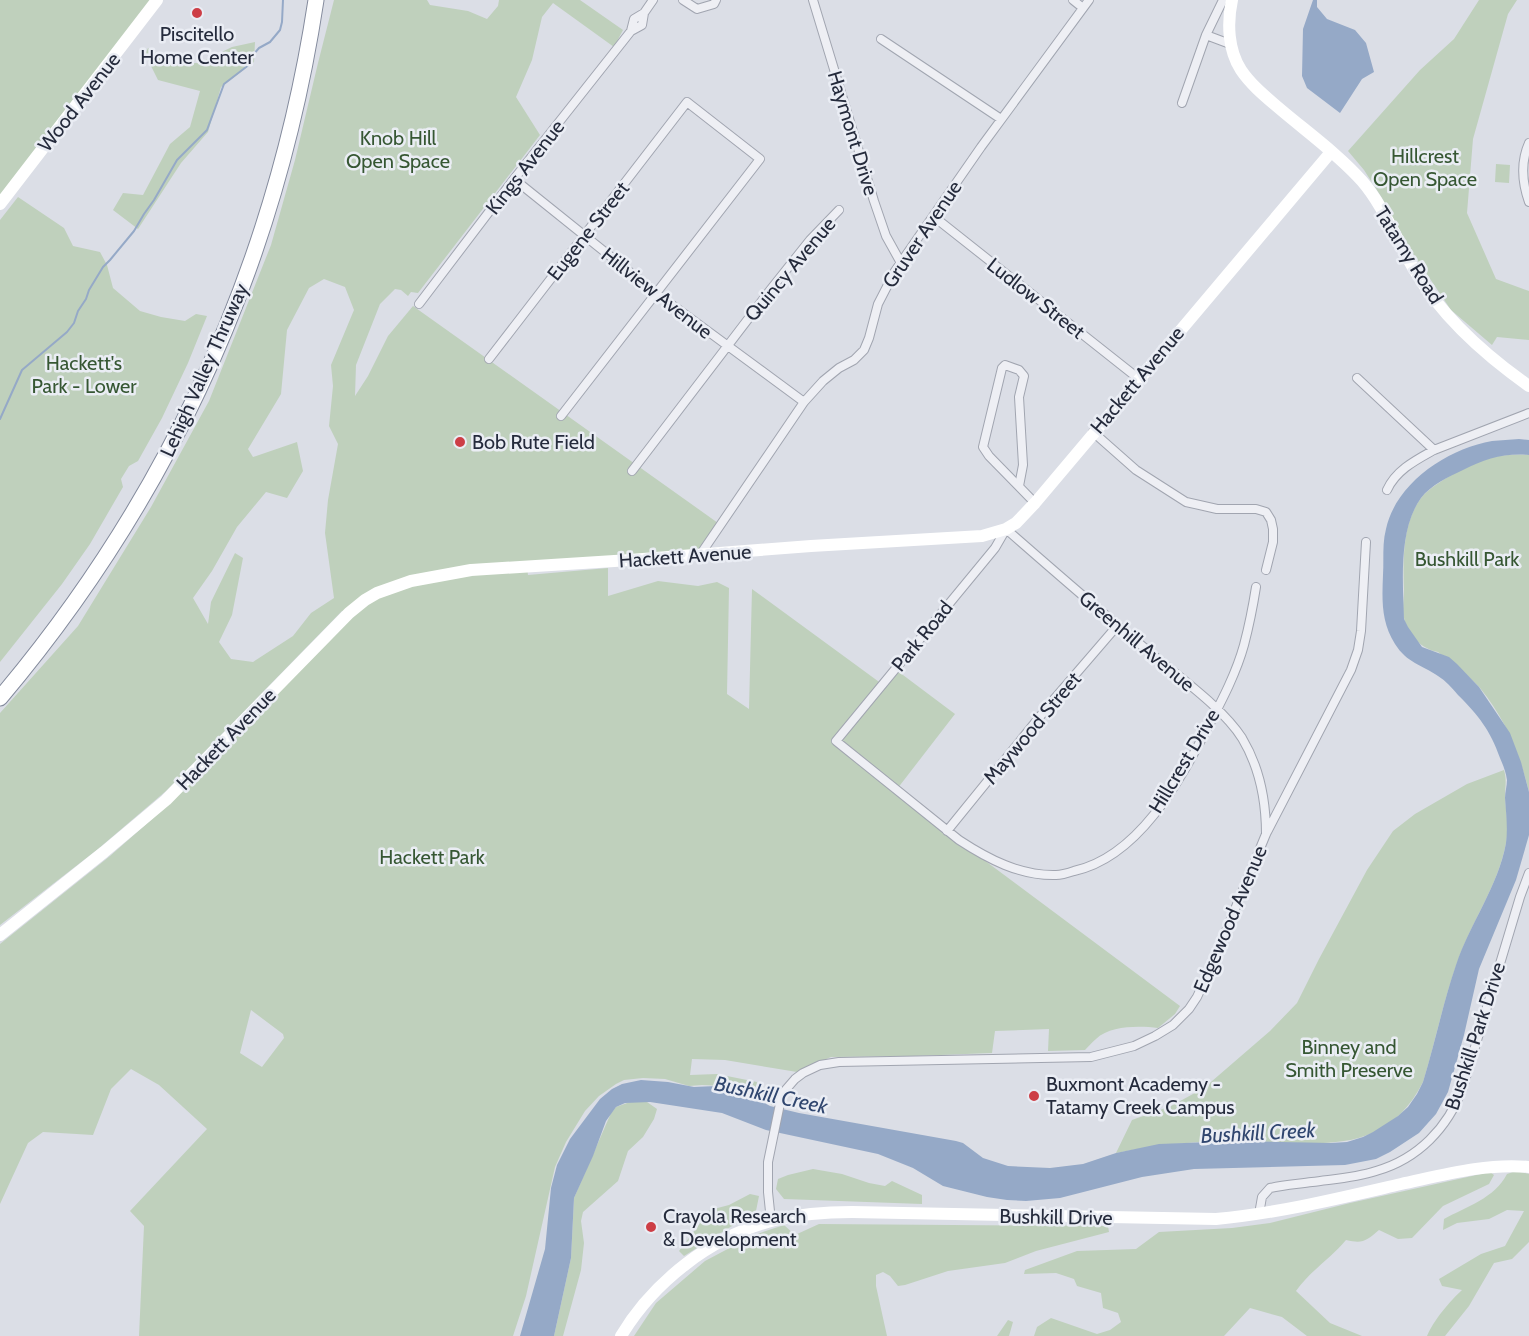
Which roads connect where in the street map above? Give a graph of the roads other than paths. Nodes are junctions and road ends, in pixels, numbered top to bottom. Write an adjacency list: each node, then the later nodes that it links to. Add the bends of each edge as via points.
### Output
1 (157, 0): 22 (main road, Wood Avenue)
2 (307, 0): 49 (highway, Lehigh Valley Thruway, via 273,168 237,279 200,369 163,446 114,529 74,590)
3 (316, 0): 50 (highway, Lehigh Valley Thruway, via 302,79 269,212 209,370 132,517 43,646)
4 (653, 0): 20 (street, Kings Avenue, via 634,19 631,31)
5 (683, 0): 6 (street, via 697,9)
6 (717, 0)
7 (813, 0): 26 (street, Haymont Drive, via 877,210)
8 (1073, 0): 12 (street)
9 (1089, 0): 12 (street, Gruver Avenue)
10 (1223, 0): 13 (street)
11 (1232, 0): 15 (main road, Tatamy Road)
12 (1083, 8): 17 (street, Gruver Avenue)
13 (1206, 35): 15 (street); 16 (street)
14 (881, 39): 17 (street)
15 (1230, 44): 19 (main road, Tatamy Road, via 1242,72 1260,92)
16 (1182, 103)
17 (1001, 119): 24 (street, Gruver Avenue)
18 (1529, 143): 21 (street, via 1522,172)
19 (1331, 152): 32 (main road, Hackett Avenue); 33 (main road, Tatamy Road, via 1366,186 1413,269 1441,308 1478,346)
20 (514, 179): 25 (street, Hillview Avenue); 28 (street, Kings Avenue)
21 (1529, 202)
22 (0, 204)
23 (839, 210): 29 (street, Quincy Avenue, via 810,240)
24 (933, 216): 26 (street, Gruver Avenue); 32 (street, Ludlow Street)
25 (585, 236): 27 (street, Hillview Avenue); 27 (street, Eugene Street, via 687,102 760,159); 30 (street, Eugene Street)
26 (901, 263): 34 (street, Gruver Avenue, via 881,295 864,350 823,381)
27 (656, 293): 29 (street, Hillview Avenue); 36 (street)
28 (419, 304)
29 (727, 346): 34 (street, Hillview Avenue); 39 (street, Quincy Avenue)
30 (489, 359)
31 (1357, 378): 38 (street)
32 (1139, 379): 37 (main road, Hackett Avenue)
33 (1529, 386)
34 (804, 402): 45 (street, Gruver Avenue)
35 (1529, 412): 38 (street)
36 (561, 416)
37 (1093, 432): 42 (main road, Hackett Avenue); 46 (street, via 1136,470 1186,502 1201,507 1266,512 1273,529)
38 (1434, 450): 41 (street, via 1406,466)
39 (632, 471)
40 (1019, 486): 40 (street, via 983,447 1005,365 1020,370 1024,376 1019,397 1023,465); 42 (street)
41 (1387, 490)
42 (1035, 503): 43 (main road, Hackett Avenue)
43 (1006, 530): 45 (main road, Hackett Avenue, via 982,536); 48 (street, Greenhill Avenue); 52 (street, Park Road)
44 (1366, 542): 54 (street, Edgewood Avenue, via 1358,650)
45 (700, 555): 56 (main road, Hackett Avenue, via 471,570 411,581 377,593 349,613 166,800)
46 (1266, 570)
47 (1256, 587): 51 (street, Hillcrest Drive, via 1244,646)
48 (1117, 626): 51 (street, Greenhill Avenue); 53 (street, Maywood Street)
49 (0, 684)
50 (0, 698)
51 (1217, 709): 53 (street, Hillcrest Drive, via 1197,748 1153,814 1134,837 1090,868 1058,875 1010,868); 54 (street, Greenhill Avenue, via 1243,739 1255,766 1265,799)
52 (836, 741): 53 (street, Hillcrest Drive)
53 (947, 831)
54 (1266, 834): 59 (street, Edgewood Avenue, via 1197,997 1185,1014 1155,1036 1091,1057 829,1062 795,1079 783,1094 768,1162)
55 (1529, 873): 58 (street, Bushkill Park Drive, via 1462,1087 1454,1109 1440,1128 1411,1155 1385,1168 1270,1188 1262,1197)
56 (0, 935)
57 (1529, 1167): 58 (main road, Bushkill Drive, via 1466,1170)
58 (1259, 1214): 59 (main road, Bushkill Drive, via 1185,1220 837,1212)
59 (771, 1221): 60 (main road, Bushkill Drive, via 727,1239 686,1264 657,1289)
60 (621, 1336)

